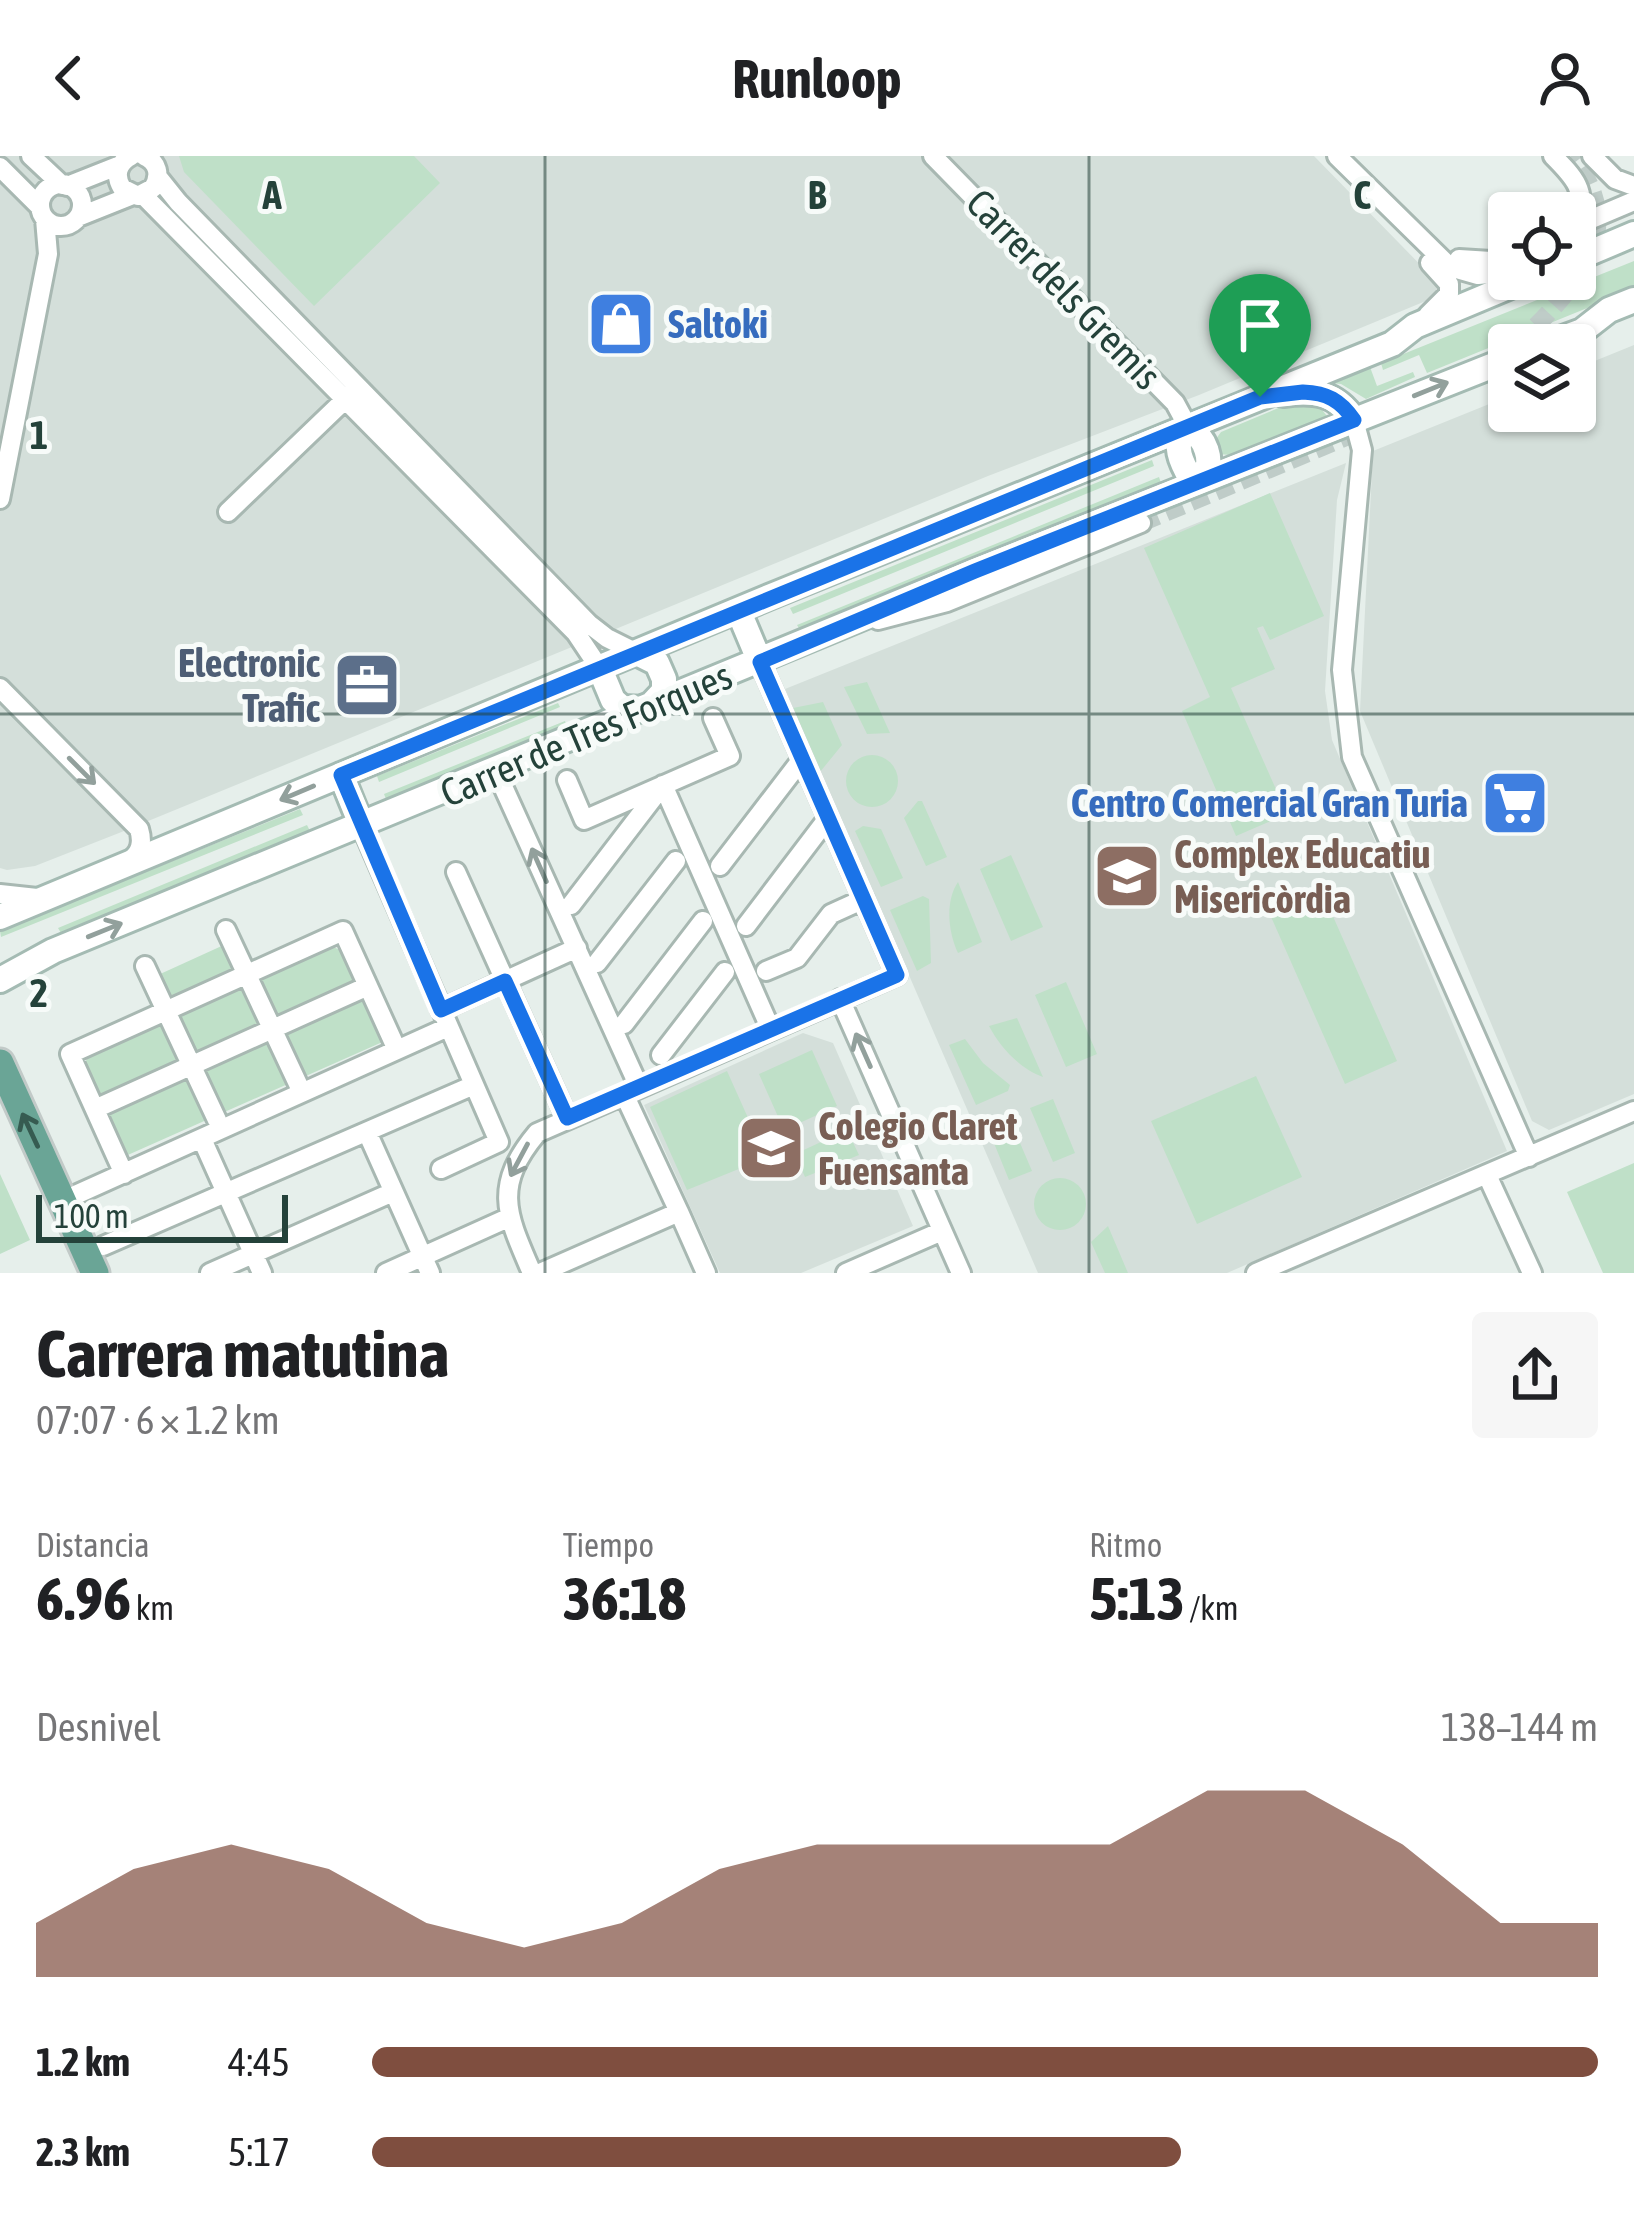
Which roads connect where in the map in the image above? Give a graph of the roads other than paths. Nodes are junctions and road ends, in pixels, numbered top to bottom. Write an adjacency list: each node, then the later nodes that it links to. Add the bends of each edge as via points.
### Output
1 (32, 156): 9 (street)
2 (933, 156): 32 (street, Carrer dels Gremis, via 1175,403)
3 (1337, 156): 14 (street)
4 (1553, 156): 11 (street)
5 (1592, 156): 10 (street)
6 (128, 158): 9 (street); 12 (street, via 119,183)
7 (154, 164): 12 (street, via 153,188); 29 (street)
8 (0, 167): 15 (street)
9 (64, 185): 15 (street, via 46,191); 17 (street, via 80,199)
10 (1634, 186)
11 (1581, 192)
12 (138, 195): 17 (street); 29 (street)
13 (1634, 201): 16 (street)
14 (1384, 202): 21 (street, via 1444,252); 22 (street, via 1450,267); 27 (street, via 1448,284 1446,301)
15 (42, 213): 17 (street, via 56,225); 23 (street)
16 (1596, 215)
17 (73, 221): 23 (street)
18 (1634, 231): 19 (street); 20 (main road)
19 (1596, 241)
20 (1596, 249)
21 (1488, 261)
22 (1488, 274)
23 (42, 284): 34 (street)
24 (1488, 295): 27 (main road, Carrer de Tres Forques)
25 (1634, 300): 26 (main road)
26 (1591, 324)
27 (1415, 326): 30 (main road, Carrer de Tres Forques, via 1392,344)
28 (1488, 367): 31 (main road, Carrer de Tres Forques, one-way to 28)
29 (352, 392): 35 (street); 39 (street, via 589,624); 41 (street)
30 (1260, 397): 31 (main road, via 1320,392); 32 (main road, Carrer de Tres Forques)
31 (1354, 420): 33 (main road, Carrer de Tres Forques); 92 (street, via 1363,450 1342,670 1352,757)
32 (1188, 427): 33 (main road, via 1209,460); 37 (main road, Carrer de Tres Forques)
33 (1203, 478): 38 (main road, Carrer de Tres Forques)
34 (0, 499)
35 (228, 512)
36 (1141, 523): 38 (street, via 947,602)
37 (740, 612): 39 (main road, Carrer de Tres Forques); 40 (main road)
38 (827, 633): 40 (main road, Carrer de Tres Forques)
39 (639, 653): 41 (main road, Carrer de Tres Forques); 43 (main road, via 657,663 664,679)
40 (760, 662): 43 (main road, Carrer de Tres Forques); 45 (street)
41 (600, 669): 43 (main road, via 622,708); 47 (main road, Carrer de Tres Forques)
42 (0, 688): 53 (street, one-way to 53, via 139,829 139,851)
43 (647, 709): 46 (main road, Carrer de Tres Forques)
44 (713, 718): 49 (street, via 730,756)
45 (802, 759): 50 (street); 54 (street)
46 (496, 771): 51 (main road, Carrer de Tres Forques); 64 (street, one-way to 46)
47 (341, 775): 51 (main road); 53 (main road, Carrer de Tres Forques, one-way to 53)
48 (567, 780): 49 (street, via 584,820)
49 (663, 785): 59 (street); 78 (street)
50 (828, 818): 58 (street); 62 (street)
51 (362, 827): 70 (main road, Carrer de Tres Forques, one-way to 51, via 53,951); 75 (street)
52 (676, 861): 65 (street)
53 (124, 865): 56 (main road, Carrer de Tres Forques)
54 (720, 866)
55 (456, 872): 71 (street)
56 (59, 893): 57 (street); 60 (main road, Carrer de Tres Forques)
57 (0, 894)
58 (864, 899): 67 (street, via 831,914 797,958); 73 (street, via 897,975)
59 (571, 905)
60 (0, 916)
61 (703, 921): 76 (street)
62 (746, 926)
63 (226, 930): 69 (street)
64 (577, 949): 71 (street); 85 (street)
65 (597, 963)
66 (145, 966): 74 (street)
67 (766, 971)
68 (725, 972): 80 (street)
69 (247, 974): 72 (street, via 343,931); 74 (street); 77 (street)
70 (0, 980)
71 (505, 981): 75 (street); 88 (street)
72 (368, 986): 77 (street); 79 (street)
73 (840, 999): 78 (street); 101 (street, one-way to 73)
74 (166, 1011): 82 (street); 86 (street, via 70,1054)
75 (445, 1018): 79 (street); 84 (street)
76 (624, 1024)
77 (272, 1030): 82 (street); 83 (street)
78 (771, 1030): 85 (street)
79 (397, 1050): 91 (street)
80 (662, 1055)
81 (0, 1063): 98 (main road, one-way to 81)
82 (191, 1066): 86 (street); 89 (street)
83 (298, 1084)
84 (474, 1085): 90 (street); 93 (street, via 499,1142)
85 (632, 1090): 88 (street); 99 (street)
86 (94, 1109): 94 (street)
87 (1634, 1111): 92 (street)
88 (567, 1118): 100 (street, one-way to 100, via 523,1149 506,1190)
89 (217, 1120)
90 (367, 1132): 96 (street); 105 (street)
91 (202, 1139): 94 (street); 96 (street)
92 (1529, 1157): 95 (street)
93 (441, 1169)
94 (124, 1174): 98 (street)
95 (1487, 1174): 114 (street); 115 (street)
96 (226, 1192): 103 (street); 104 (street)
97 (384, 1196): 103 (street)
98 (62, 1201): 104 (main road)
99 (679, 1212): 102 (street); 111 (street)
100 (508, 1218): 105 (street); 109 (street)
101 (942, 1231): 112 (street); 113 (street)
102 (586, 1253): 109 (street); 110 (street)
103 (254, 1254): 106 (street); 107 (street)
104 (99, 1259)
105 (426, 1265): 108 (street)
106 (210, 1273)
107 (262, 1273)
108 (386, 1273)
109 (536, 1273)
110 (594, 1273)
111 (706, 1273)
112 (846, 1273)
113 (961, 1273)
114 (1256, 1273)
115 (1532, 1273)

